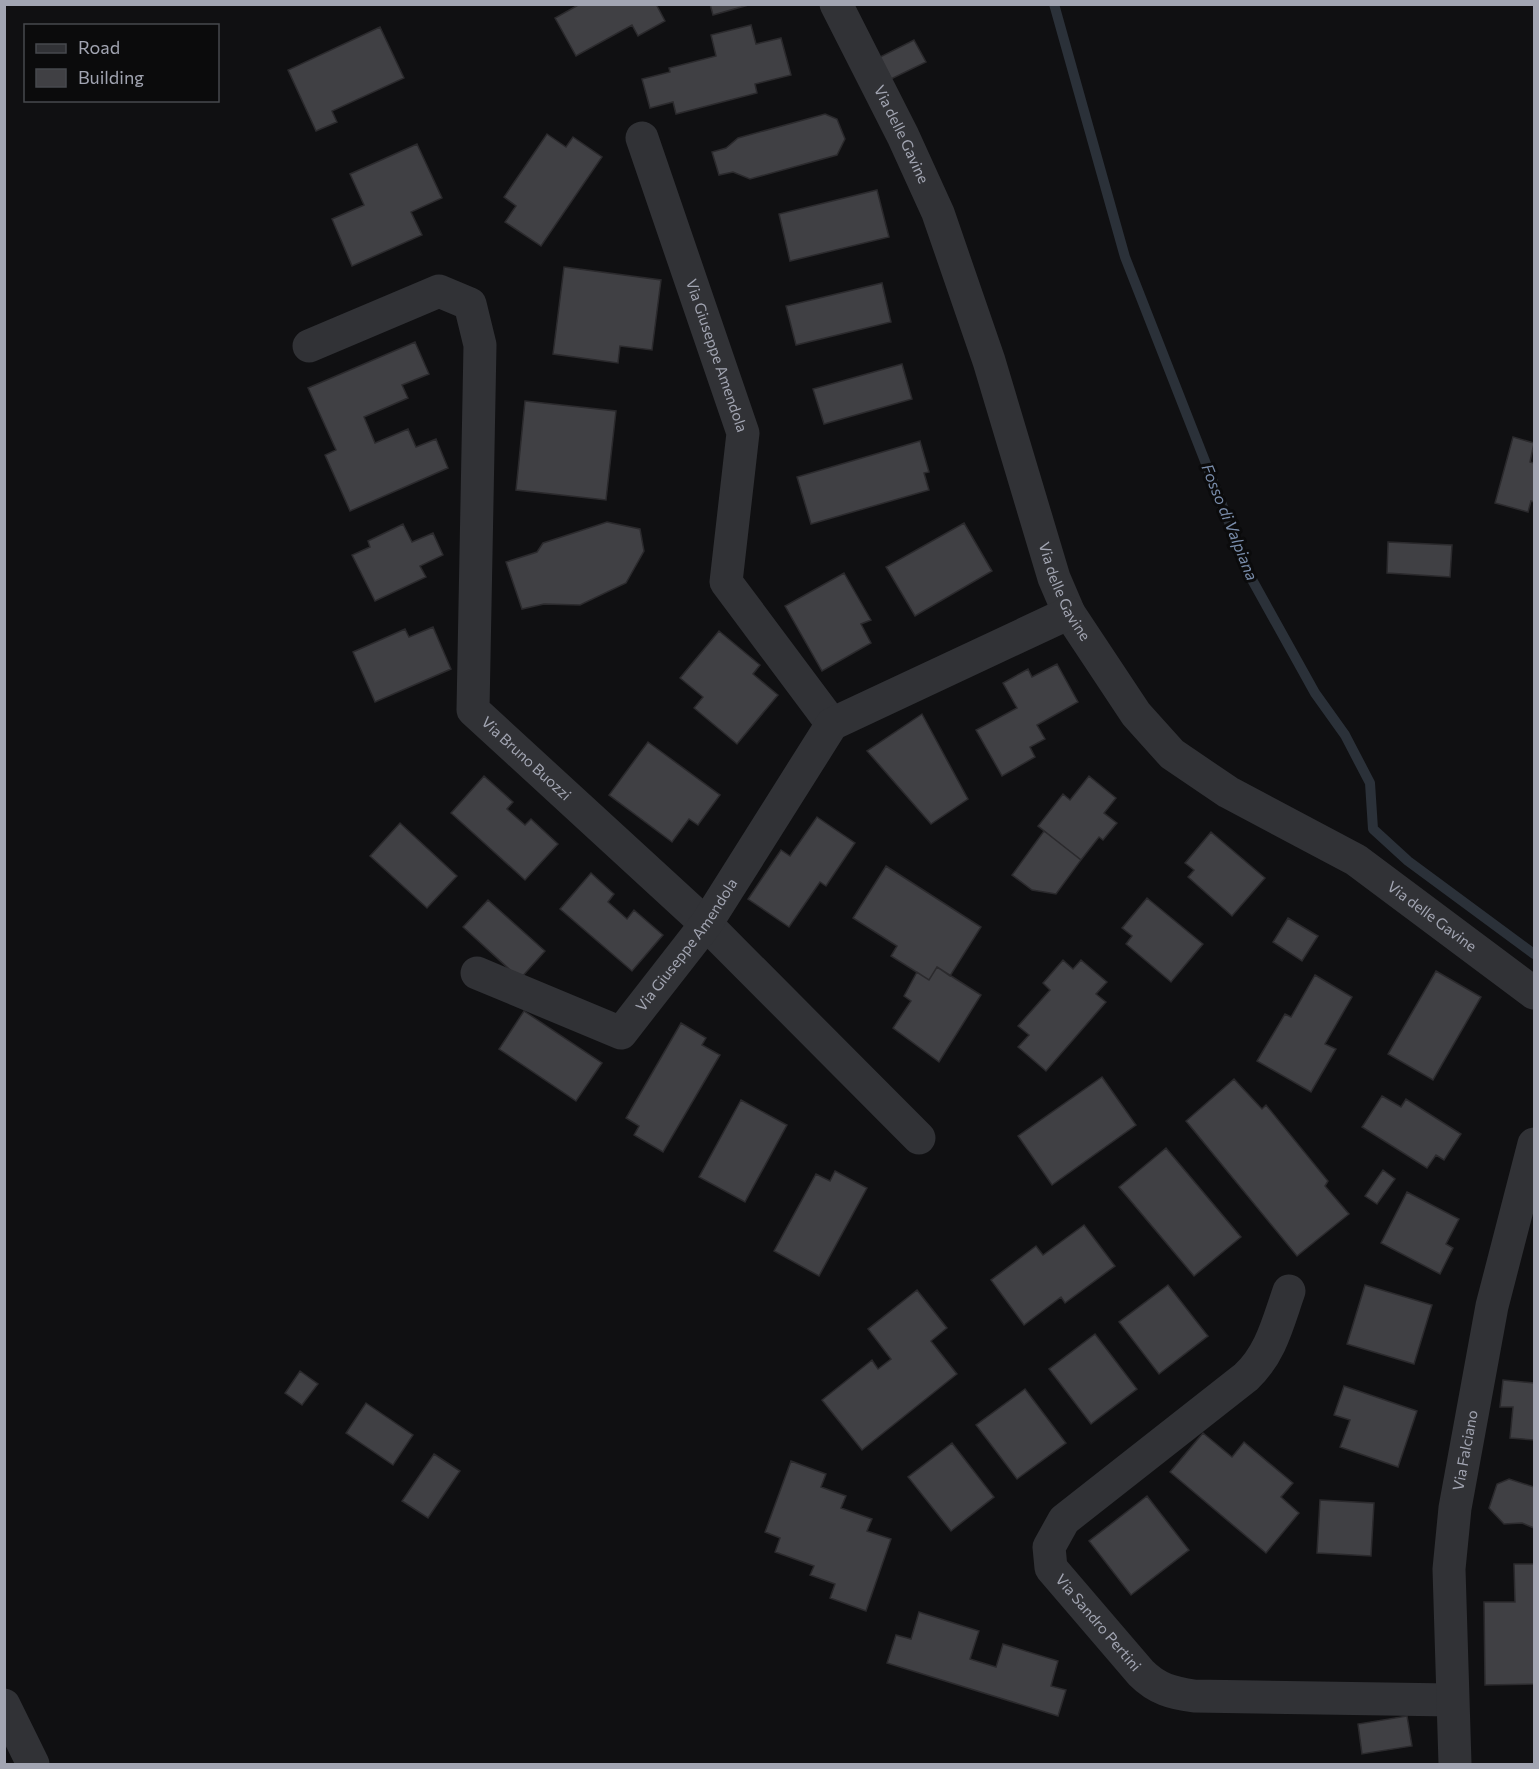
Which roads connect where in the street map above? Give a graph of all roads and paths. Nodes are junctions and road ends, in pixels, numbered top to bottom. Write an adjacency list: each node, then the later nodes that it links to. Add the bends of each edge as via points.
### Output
1 (836, 4): 4 (street, Via delle Gavine, via 938,213 989,361 1054,578)
2 (642, 138): 5 (street, Via Giuseppe Amendola, via 743,433 726,582)
3 (309, 346): 6 (street, Via Bruno Buozzi, via 439,291 470,304 480,345 473,710)
4 (1069, 613): 5 (street); 8 (street, Via delle Gavine, via 1137,714 1172,754 1228,792 1356,860)
5 (832, 724): 6 (street, Via Giuseppe Amendola)
6 (705, 924): 7 (street, Via Giuseppe Amendola, via 621,1033); 9 (street, Via Bruno Buozzi)
7 (477, 973)
8 (1534, 993)
9 (919, 1138)
10 (1534, 1144): 12 (street, Via Falciano, via 1492,1306 1455,1508 1449,1569)
11 (1289, 1291): 12 (street, Via Sandro Pertini, via 1261,1363 1064,1520 1048,1547 1051,1568 1141,1673 1172,1693)
12 (1452, 1700): 15 (street, Via Falciano)
13 (4, 1705): 14 (street)
14 (33, 1764)
15 (1455, 1764)

